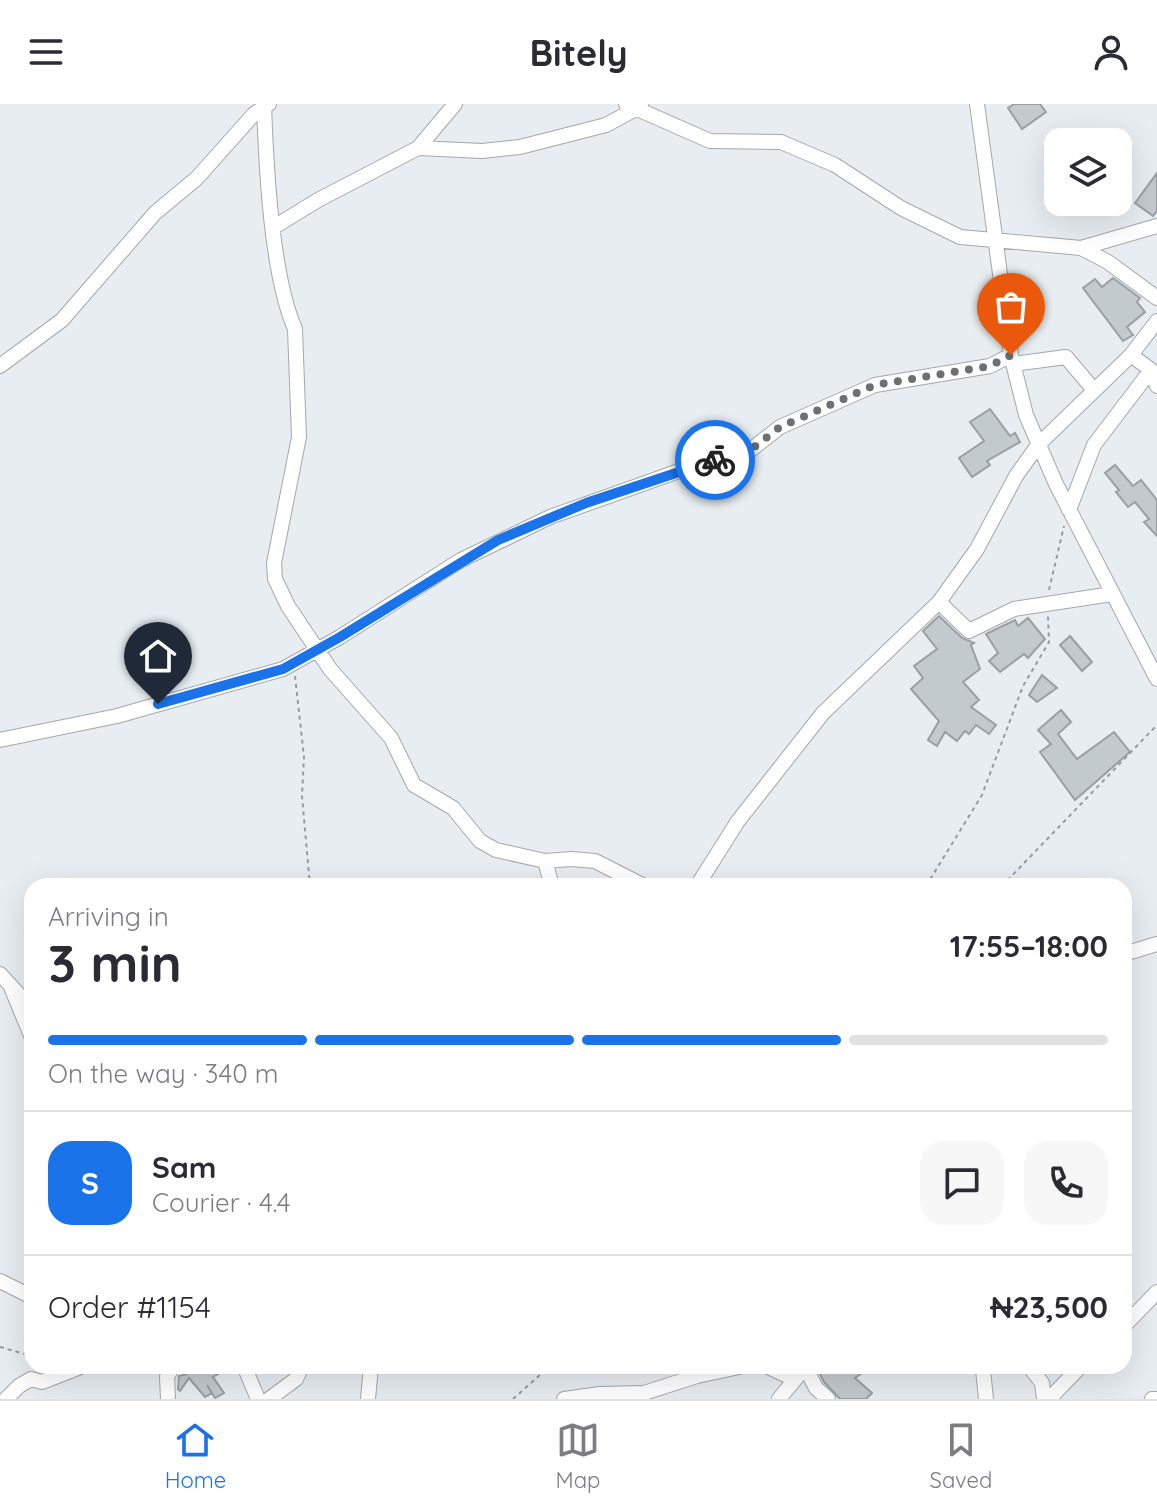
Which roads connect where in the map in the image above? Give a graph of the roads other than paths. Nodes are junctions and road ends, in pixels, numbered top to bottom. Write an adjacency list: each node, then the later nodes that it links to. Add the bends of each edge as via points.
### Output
1 (455, 104): 5 (street)
2 (977, 104): 8 (street)
3 (266, 105): 7 (street); 14 (street, via 197,178 155,213 62,320)
4 (635, 105): 5 (street, via 606,125 520,147); 8 (street, via 710,141 781,142 835,165 901,208 960,237)
5 (418, 148): 7 (street)
6 (1157, 226): 9 (street)
7 (274, 227): 22 (street, via 295,329 299,437 275,579)
8 (996, 242): 9 (street); 13 (street)
9 (1081, 248): 10 (street)
10 (1157, 298)
11 (1157, 321): 12 (street)
12 (1131, 355): 15 (street); 17 (street)
13 (1012, 359): 17 (street, via 1066,357); 18 (street); 22 (street, via 875,385 780,427 748,452 707,461 550,517 461,560)
14 (0, 366)
15 (1151, 370): 16 (street); 19 (street, via 1094,445)
16 (1157, 386)
17 (1094, 390): 18 (street)
18 (1038, 445): 19 (street); 21 (street)
19 (1069, 510): 20 (street)
20 (1112, 594): 21 (street, via 1014,609 969,631); 23 (street)
21 (939, 602): 28 (street, via 823,713 758,793)
22 (317, 650): 24 (street, via 283,669 117,716); 25 (street, via 391,738 414,785 453,808 480,841)
23 (1157, 679)
24 (0, 740)
25 (545, 861): 26 (street); 27 (street, via 595,861)
26 (550, 878)
27 (628, 878)
28 (702, 878)
29 (1157, 944): 30 (street)
30 (1132, 952)
31 (0, 974): 32 (street)
32 (11, 987): 33 (street); 34 (street)
33 (24, 1001)
34 (24, 1019)
35 (0, 1281): 37 (street)
36 (1157, 1292): 38 (street)
37 (24, 1293)
38 (1132, 1318)
39 (62, 1374): 52 (street, via 42,1382 31,1379)
40 (169, 1374): 53 (street)
41 (247, 1374): 54 (street)
42 (298, 1374): 55 (street)
43 (370, 1374): 56 (street)
44 (706, 1374): 57 (street, via 644,1393)
45 (783, 1374): 51 (street)
46 (799, 1374): 51 (street)
47 (810, 1374): 59 (street)
48 (983, 1374): 60 (street)
49 (1035, 1374): 61 (street)
50 (1073, 1374): 61 (street)
51 (794, 1379): 58 (street)
52 (6, 1399)
53 (168, 1399)
54 (258, 1399)
55 (269, 1399)
56 (368, 1399)
57 (564, 1399)
58 (779, 1399)
59 (828, 1399)
60 (986, 1399)
61 (1047, 1399)

